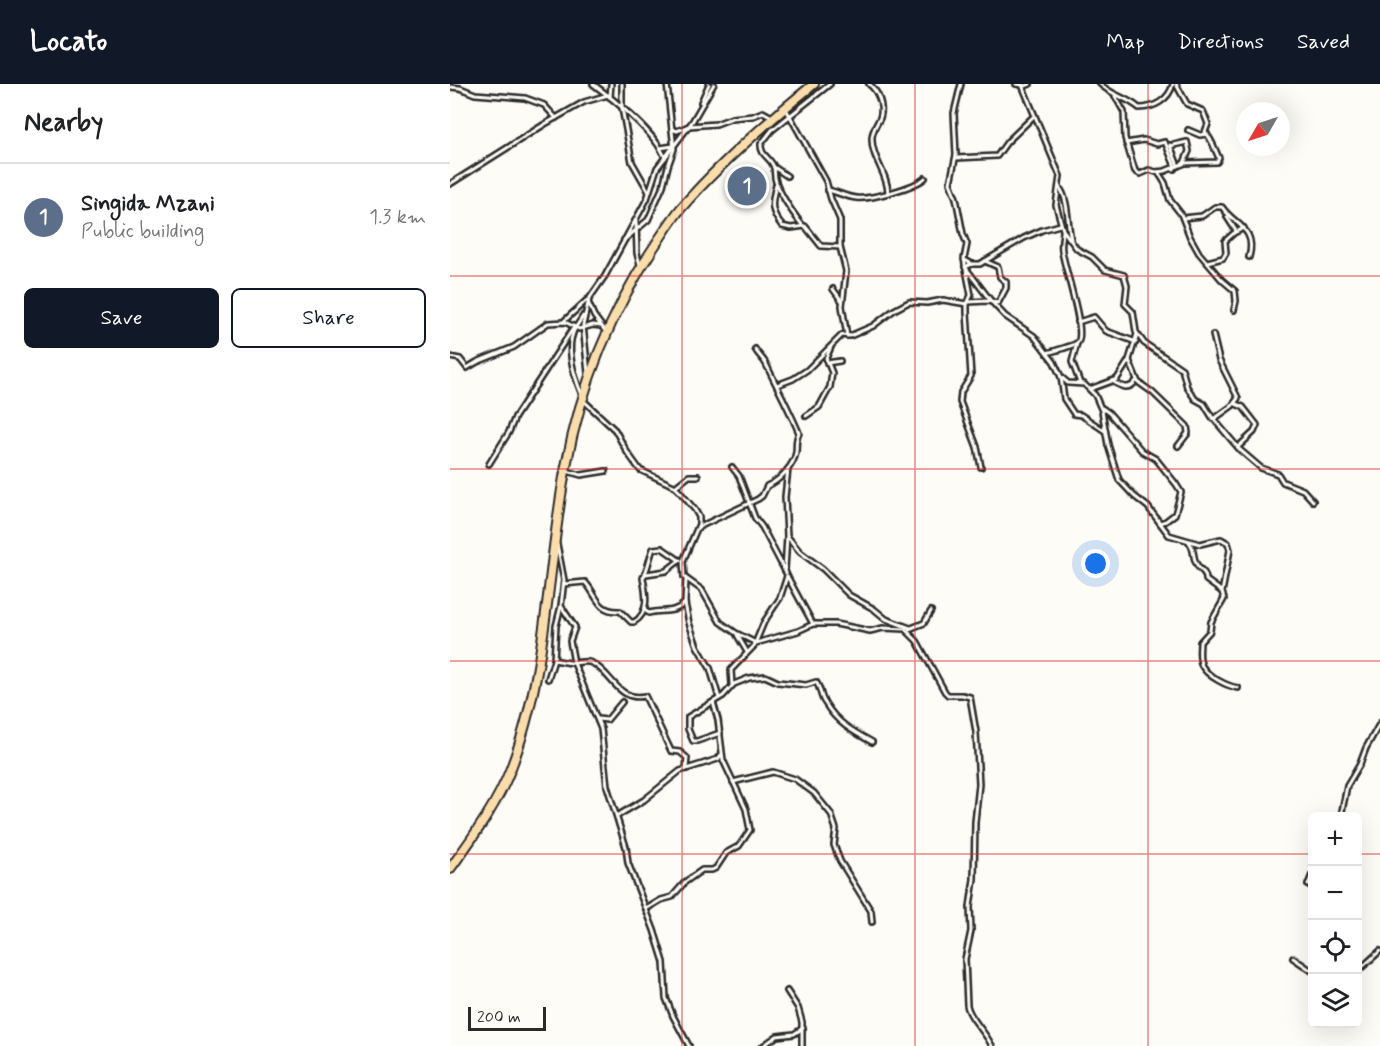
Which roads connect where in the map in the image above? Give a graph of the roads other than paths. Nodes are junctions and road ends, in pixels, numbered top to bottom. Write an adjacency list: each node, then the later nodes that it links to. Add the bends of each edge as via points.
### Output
1 (593, 84): 17 (street)
2 (611, 84): 17 (street)
3 (622, 84): 21 (street)
4 (667, 84): 27 (street)
5 (709, 84): 19 (street)
6 (714, 84): 19 (street)
7 (814, 84): 20 (highway)
8 (830, 84): 22 (street)
9 (869, 84): 49 (street, via 879,98 881,115 872,140)
10 (961, 84): 36 (street, via 954,114)
11 (1016, 84): 15 (street)
12 (1030, 84): 15 (street)
13 (1100, 84): 18 (street)
14 (1174, 84): 18 (street, via 1170,93 1152,107 1138,108 1133,102); 29 (street, via 1188,105 1203,111)
15 (1021, 85): 23 (street)
16 (450, 87): 24 (street, via 475,94 525,98 544,105)
17 (609, 96): 21 (street); 24 (street, via 584,102)
18 (1115, 96): 31 (street, via 1124,112)
19 (699, 107): 26 (street)
20 (785, 107): 22 (street); 25 (highway)
21 (622, 108): 34 (street); 48 (street, via 632,162)
22 (790, 116): 39 (street, via 760,144); 47 (street)
23 (1034, 116): 36 (street, via 997,156); 46 (street, via 1059,171)
24 (556, 118): 45 (street)
25 (773, 118): 26 (street, via 764,112); 70 (highway, via 681,208)
26 (689, 126): 27 (street); 32 (street)
27 (672, 129): 32 (street)
28 (1188, 130): 29 (street)
29 (1208, 134): 37 (street, via 1219,160)
30 (1166, 142): 31 (street); 33 (street); 40 (street)
31 (1126, 143): 41 (street, via 1135,171)
32 (673, 146): 34 (street); 35 (street); 54 (street, via 663,186)
33 (1170, 146): 37 (street, via 1187,142 1189,151); 38 (street)
34 (660, 148): 35 (street)
35 (665, 158): 48 (street)
36 (956, 158): 65 (street, via 950,185 967,244)
37 (1184, 163): 38 (street)
38 (1178, 166): 40 (street)
39 (774, 167): 42 (street); 44 (street)
40 (1174, 169): 41 (street)
41 (1158, 172): 52 (street)
42 (787, 176)
43 (925, 178): 49 (street)
44 (776, 183): 56 (street, via 788,208); 56 (street, via 772,197 775,216 782,226)
45 (450, 184)
46 (1059, 187): 55 (street, via 1056,205); 62 (street)
47 (828, 190): 49 (street, via 858,199); 63 (street, via 840,220)
48 (649, 192): 50 (street)
49 (888, 193)
50 (639, 215): 53 (street); 54 (street)
51 (1226, 215): 52 (street, via 1219,207 1204,215); 57 (street); 60 (street)
52 (1183, 218): 67 (street, via 1193,244)
53 (636, 219): 58 (street); 61 (street)
54 (645, 222): 58 (street)
55 (1060, 225): 59 (street); 66 (street, via 1040,231)
56 (803, 226): 63 (street, via 821,246)
57 (1244, 228): 60 (street); 64 (street, via 1250,239)
58 (636, 230): 61 (street); 70 (street)
59 (1063, 230): 62 (street); 79 (street, via 1062,254)
60 (1236, 232): 67 (street, via 1224,242 1223,258)
61 (623, 242): 72 (street)
62 (1073, 243): 84 (street, via 1105,270 1124,275 1125,304 1133,312)
63 (840, 247): 74 (street, via 846,271)
64 (1249, 257)
65 (964, 260): 68 (street); 69 (street)
66 (985, 261): 68 (street); 73 (street, via 998,267 1006,284 999,302)
67 (1207, 262): 76 (street, via 1235,291)
68 (972, 264): 69 (street)
69 (965, 267): 73 (street); 75 (street, via 971,290)
70 (641, 268): 85 (highway)
71 (833, 289): 74 (street)
72 (588, 300): 77 (street); 78 (street); 80 (street)
73 (991, 301): 75 (street); 94 (street)
74 (842, 302): 83 (street)
75 (968, 303): 88 (street, via 909,302 873,326); 117 (street, via 971,376 960,402)
76 (1234, 310)
77 (585, 313): 81 (street); 82 (street)
78 (563, 322): 81 (street); 95 (street, via 548,322 514,347 468,368)
79 (1078, 322): 89 (street, via 1094,317 1106,331); 91 (street)
80 (601, 326): 82 (street); 85 (street)
81 (575, 327): 82 (street); 106 (street, via 572,355); 114 (street)
82 (584, 328): 101 (street)
83 (846, 329): 86 (street); 88 (street)
84 (1137, 333): 89 (street); 92 (street)
85 (607, 334): 101 (highway)
86 (842, 335): 88 (street); 90 (street)
87 (1213, 335): 107 (street, via 1220,360 1238,396)
88 (847, 336)
89 (1136, 341): 92 (street); 96 (street)
90 (833, 343): 98 (street); 104 (street, via 807,370)
91 (1077, 343): 94 (street); 103 (street, via 1072,362)
92 (1144, 343): 110 (street, via 1182,369 1189,389)
93 (755, 349): 104 (street)
94 (1047, 353): 99 (street)
95 (450, 357)
96 (1129, 360): 100 (street); 102 (street, via 1120,376)
97 (840, 361): 98 (street)
98 (827, 363): 109 (street, via 832,376 829,390 819,407)
99 (1061, 377): 103 (street, via 1068,383); 111 (street, via 1064,399 1074,414)
100 (1137, 380): 102 (street, via 1127,388); 112 (street, via 1187,426 1188,433)
101 (589, 381): 106 (highway)
102 (1112, 381): 105 (street)
103 (1080, 383): 105 (street)
104 (777, 385): 116 (street, via 799,433 796,454)
105 (1090, 389): 108 (street)
106 (582, 398): 118 (highway); 121 (street, via 612,426 640,470)
107 (1235, 404): 110 (street); 113 (street, via 1243,407 1257,427)
108 (1100, 405): 111 (street); 126 (street, via 1142,451 1156,459 1180,490 1175,514)
109 (806, 416)
110 (1214, 419): 113 (street)
111 (1105, 431): 126 (street, via 1120,482)
112 (1178, 446)
113 (1238, 447): 123 (street, via 1258,466 1278,474 1283,482 1303,490)
114 (489, 464)
115 (732, 467): 122 (street)
116 (788, 467): 124 (street); 128 (street)
117 (981, 467)
118 (565, 471): 119 (street, via 581,475); 129 (highway)
119 (606, 471)
120 (698, 476): 121 (street, via 689,476)
121 (675, 487): 127 (street, via 695,510)
122 (748, 498): 124 (street); 125 (street)
123 (1313, 501)
124 (750, 504): 125 (street); 135 (street)
125 (745, 506): 127 (street)
126 (1160, 523): 130 (street, via 1170,535)
127 (699, 526): 131 (street)
128 (787, 536): 135 (street); 146 (street, via 849,595)
129 (555, 540): 137 (street); 167 (highway, via 536,677 522,736 493,805)
130 (1188, 541): 138 (street, via 1206,580); 138 (street, via 1200,544 1221,539 1228,543)
131 (685, 557): 132 (street); 133 (street)
132 (678, 560): 133 (street); 134 (street, via 666,571); 134 (street, via 662,548 655,548)
133 (683, 563): 136 (street)
134 (644, 575): 143 (street)
135 (786, 575): 145 (street); 148 (street, via 780,598 764,621)
136 (686, 579): 139 (street); 147 (street, via 702,590 720,622)
137 (564, 584): 140 (street); 143 (street, via 585,582 602,607 620,611 631,622 639,619)
138 (1222, 591): 154 (street, via 1224,600 1210,631 1200,642 1200,661 1209,674)
139 (685, 603): 141 (street); 142 (street)
140 (561, 606): 150 (street); 151 (street, via 575,626 570,641)
141 (680, 608): 142 (street); 143 (street, via 662,613)
142 (687, 609): 155 (street, via 692,633 708,662)
143 (644, 610)
144 (931, 611): 146 (street, via 924,623)
145 (813, 624): 146 (street, via 836,624 870,632); 148 (street)
146 (909, 629): 179 (street, via 945,692 971,699 979,784 971,931 965,959 967,1005)
147 (736, 633): 148 (street); 149 (street)
148 (756, 643): 149 (street)
149 (747, 652): 153 (street, via 731,670)
150 (554, 660): 151 (street); 152 (street)
151 (574, 663): 158 (street); 163 (street, via 590,663 623,693 645,696 671,751 687,758)
152 (548, 679)
153 (732, 685): 155 (street); 161 (street, via 763,676 788,684 806,686 816,682 830,713 846,728)
154 (1239, 688)
155 (719, 698): 157 (street)
156 (622, 702): 158 (street, via 607,720)
157 (713, 702): 160 (street); 160 (street, via 689,716 687,723 695,741)
158 (598, 718): 166 (street, via 607,786)
159 (1380, 723): 165 (street, via 1348,783)
160 (720, 733): 162 (street)
161 (872, 742)
162 (722, 754): 163 (street, via 718,759); 164 (street)
163 (686, 769): 166 (street)
164 (733, 782): 168 (street, via 748,814 750,831 716,868 702,870 672,897); 169 (street, via 773,772 795,779 814,793 831,814 840,861 872,911)
165 (1342, 812)
166 (617, 816): 168 (street, via 630,870)
167 (450, 869)
168 (646, 910): 176 (street, via 664,962 666,998)
169 (872, 922)
170 (1380, 951): 172 (street)
171 (1293, 958): 173 (street)
172 (1362, 967)
173 (1308, 968)
174 (787, 991): 175 (street, via 799,1010)
175 (803, 1028): 177 (street, via 794,1034 777,1036); 178 (street)
176 (689, 1046)
177 (763, 1046)
178 (802, 1046)
179 (992, 1046)

